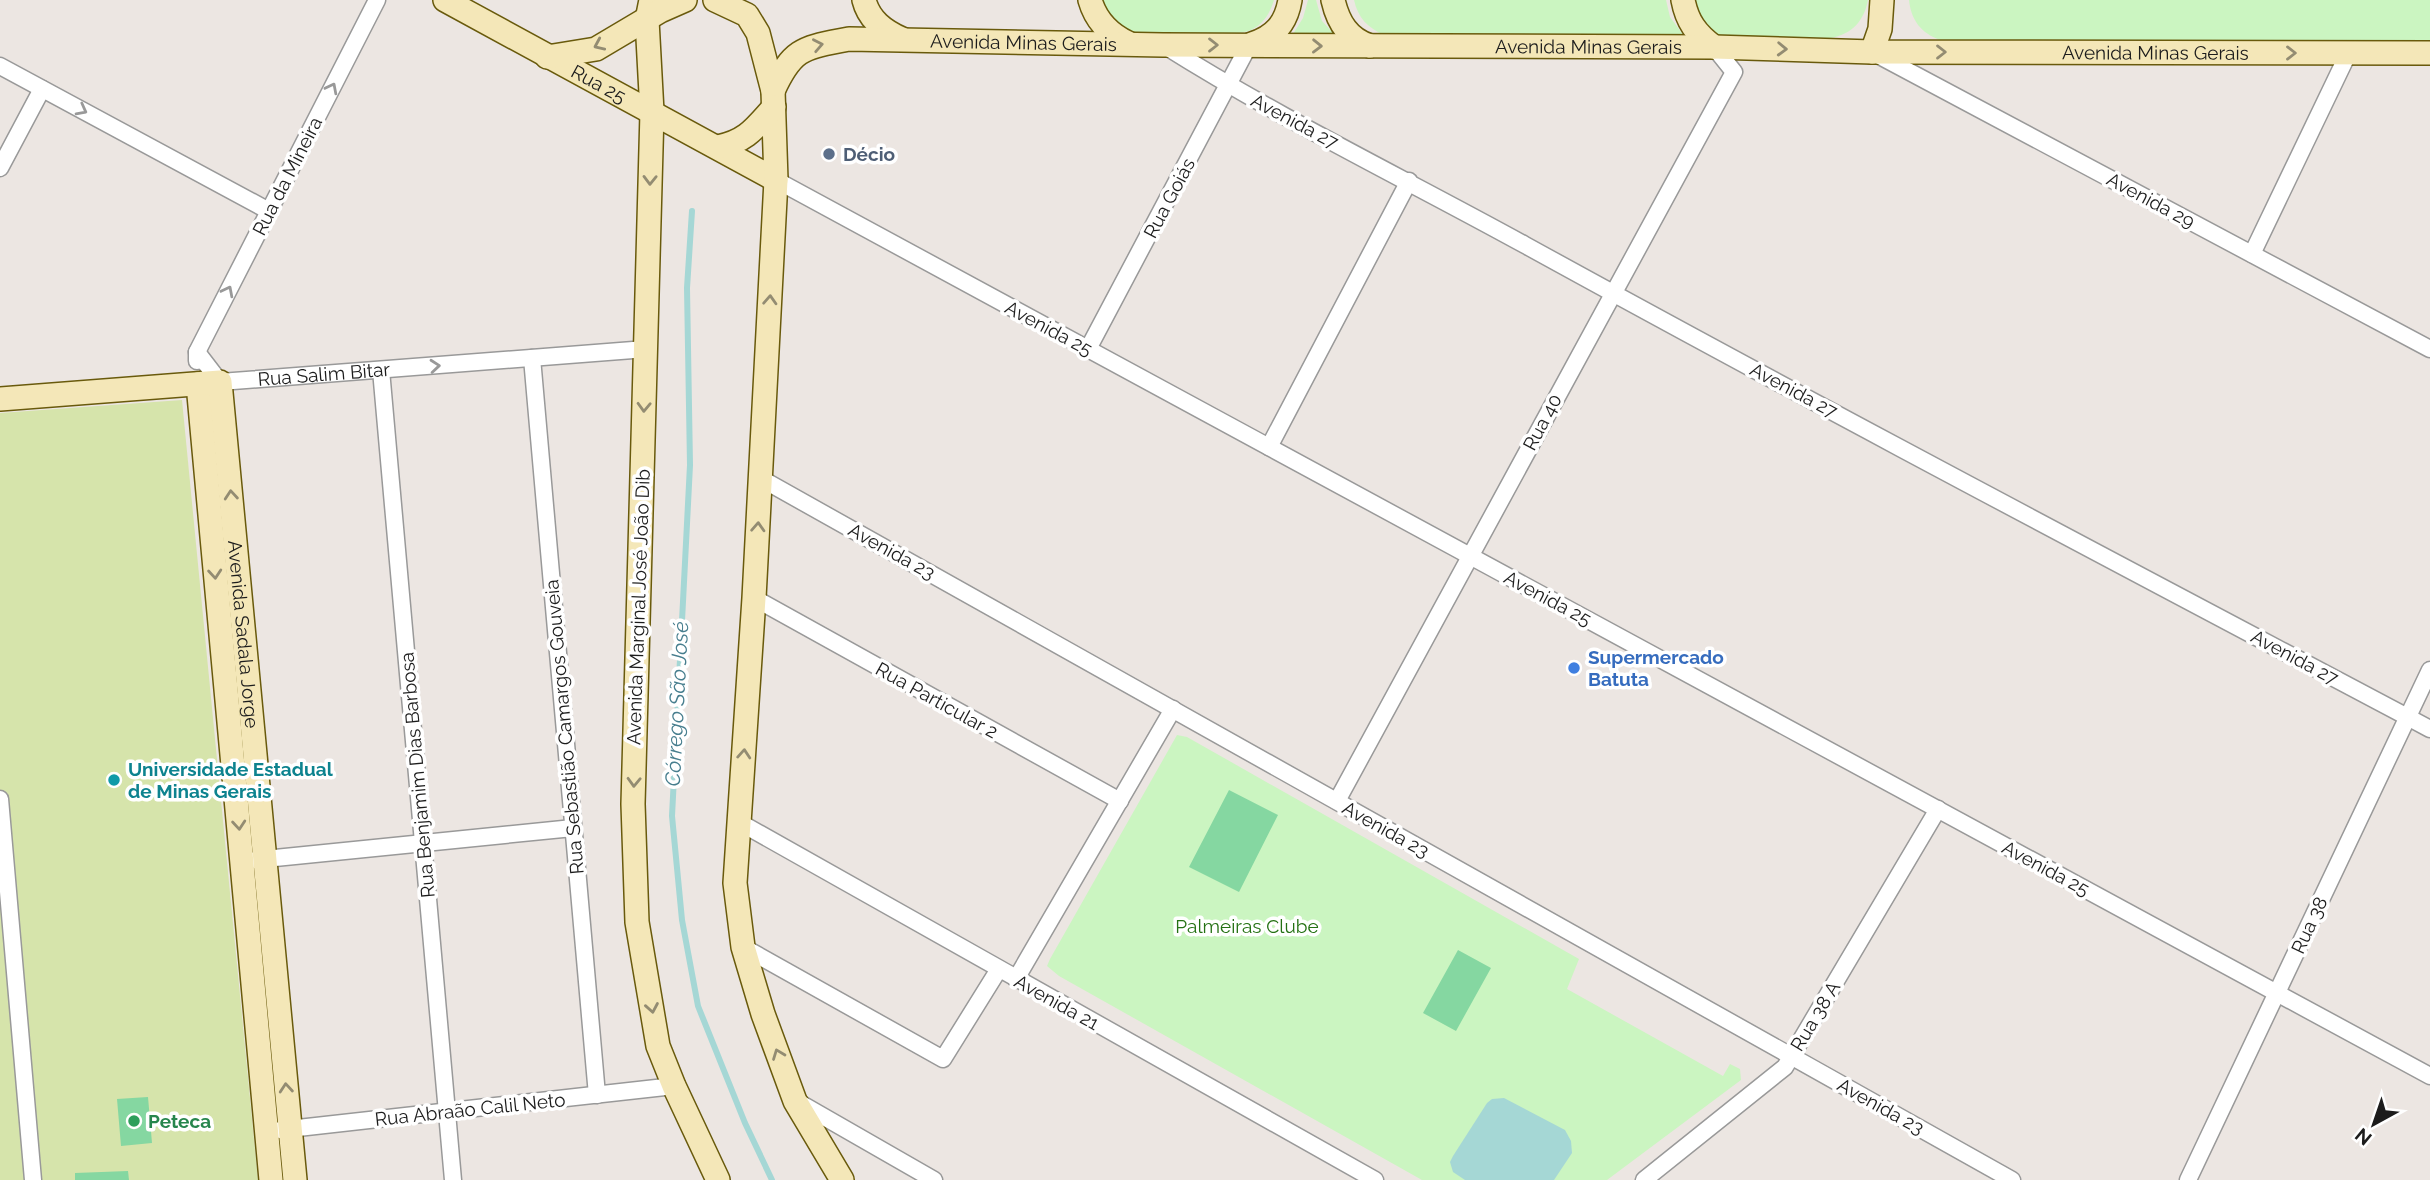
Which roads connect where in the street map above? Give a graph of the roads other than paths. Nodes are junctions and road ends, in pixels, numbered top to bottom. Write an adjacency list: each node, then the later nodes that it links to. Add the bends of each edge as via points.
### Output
1 (377, 0): 31 (street, Rua da Mineira, one-way to 1)
2 (445, 0): 21 (main road, Rua 25)
3 (685, 0): 11 (main road, Rua 25)
4 (715, 0): 25 (main road, via 747,15 758,33)
5 (864, 0): 12 (main road, via 874,21)
6 (1090, 0): 13 (main road, via 1103,25)
7 (1290, 0): 15 (main road, via 1274,35)
8 (1333, 0): 16 (main road, via 1346,30 1357,42)
9 (1683, 0): 17 (main road, via 1692,26)
10 (1882, 0): 18 (main road, via 1880,29)
11 (649, 10): 21 (main road, Rua 25, one-way to 21, via 596,49); 26 (main road, Avenida Marginal José João Dib)
12 (902, 39): 13 (main road, Avenida Minas Gerais); 25 (main road, Avenida Minas Gerais, one-way to 12, via 784,67 805,48 849,39)
13 (1128, 43): 14 (main road, Avenida Minas Gerais)
14 (1163, 45): 15 (main road, Avenida Minas Gerais, one-way to 15); 23 (street, Avenida 27)
15 (1249, 46): 16 (main road, Avenida Minas Gerais, one-way to 16); 23 (street, Rua Goiás)
16 (1372, 47): 17 (main road, Avenida Minas Gerais)
17 (1714, 47): 18 (main road, Avenida Minas Gerais, one-way to 18); 33 (street, Rua 40, via 1734,72)
18 (1872, 52): 20 (main road, Avenida Minas Gerais, one-way to 20); 32 (street, Avenida 29)
19 (2430, 53): 20 (main road, Avenida Minas Gerais)
20 (2348, 54): 32 (street)
21 (547, 57): 26 (main road, Rua 25)
22 (0, 66): 24 (street)
23 (1228, 86): 30 (street, Avenida 27); 35 (street, Rua Goiás)
24 (42, 89): 28 (street); 31 (street, one-way to 31)
25 (773, 99): 27 (main road, Avenida Minas Gerais, via 754,129 737,143); 29 (main road)
26 (652, 112): 27 (main road, Rua 25); 34 (main road, Avenida Marginal José João Dib, one-way to 34)
27 (718, 147): 29 (main road, Rua 25)
28 (0, 168)
29 (776, 180): 35 (street, Avenida 25); 43 (main road, one-way to 29)
30 (1409, 181): 33 (street, Avenida 27); 42 (street)
31 (269, 211): 37 (street, Rua da Mineira, one-way to 31)
32 (2252, 254): 36 (street, Avenida 29)
33 (1612, 293): 44 (street, Rua 40); 48 (street, Avenida 27)
34 (646, 349): 38 (street, Rua Salim Bitar); 64 (main road, Avenida Marginal José João Dib, one-way to 64, via 633,804 637,922 658,1046)
35 (1088, 349): 42 (street, Avenida 25)
36 (2430, 349)
37 (197, 352): 40 (street); 40 (street, Rua da Mineira)
38 (531, 358): 39 (street, Rua Salim Bitar, one-way to 38); 55 (street, Rua Sebastião Camargos Gouveia)
39 (380, 370): 40 (street, Rua Salim Bitar); 56 (street, Rua Benjamim Dias Barbosa)
40 (209, 383): 41 (main road, Rua Salim Bitar); 57 (main road, Avenida Sadala Jorge)
41 (0, 399)
42 (1269, 447): 44 (street, Avenida 25)
43 (760, 478): 45 (main road, one-way to 43); 47 (street, Avenida 23)
44 (1470, 555): 52 (street, Rua 40); 53 (street, Avenida 25)
45 (754, 598): 51 (street, Rua Particular 2); 54 (main road, one-way to 45)
46 (2430, 670): 48 (street, Rua 38)
47 (1173, 709): 51 (street); 52 (street, Avenida 23)
48 (2408, 717): 49 (street, Avenida 27); 61 (street, Rua 38)
49 (2430, 729)
50 (0, 799): 70 (street)
51 (1120, 801): 60 (street)
52 (1337, 802): 62 (street, Avenida 23)
53 (1938, 809): 61 (street, Avenida 25); 62 (street, Rua 38 A)
54 (739, 822): 58 (main road, via 735,883); 59 (street, Avenida 21)
55 (573, 828): 56 (street); 65 (street, Rua Sebastião Camargos Gouveia)
56 (423, 844): 57 (street); 67 (street, Rua Benjamim Dias Barbosa)
57 (254, 860): 68 (main road, Avenida Sadala Jorge, one-way to 57); 69 (main road, Avenida Sadala Jorge)
58 (743, 947): 59 (street, via 943,1059); 66 (main road, one-way to 58)
59 (999, 970): 60 (street, Avenida 21)
60 (1016, 979): 77 (street, Avenida 21)
61 (2276, 993): 63 (street, Avenida 25); 80 (street, Rua 38)
62 (1791, 1056): 78 (street, Rua 38 A, via 1785,1067); 79 (street, Avenida 23)
63 (2430, 1076)
64 (674, 1086): 65 (street, Rua Abraão Calil Neto); 74 (main road, Avenida Marginal José João Dib)
65 (597, 1095): 67 (street, Rua Abraão Calil Neto)
66 (795, 1101): 75 (main road); 76 (street)
67 (446, 1112): 68 (street, Rua Abraão Calil Neto); 73 (street, Rua Benjamim Dias Barbosa)
68 (290, 1129): 69 (street, Rua Abraão Calil Neto); 72 (main road, Avenida Sadala Jorge)
69 (267, 1132): 71 (main road, Avenida Sadala Jorge)
70 (33, 1180)
71 (271, 1180)
72 (295, 1180)
73 (453, 1180)
74 (718, 1180)
75 (842, 1180)
76 (934, 1180)
77 (1375, 1180)
78 (1644, 1180)
79 (2012, 1180)
80 (2188, 1180)

